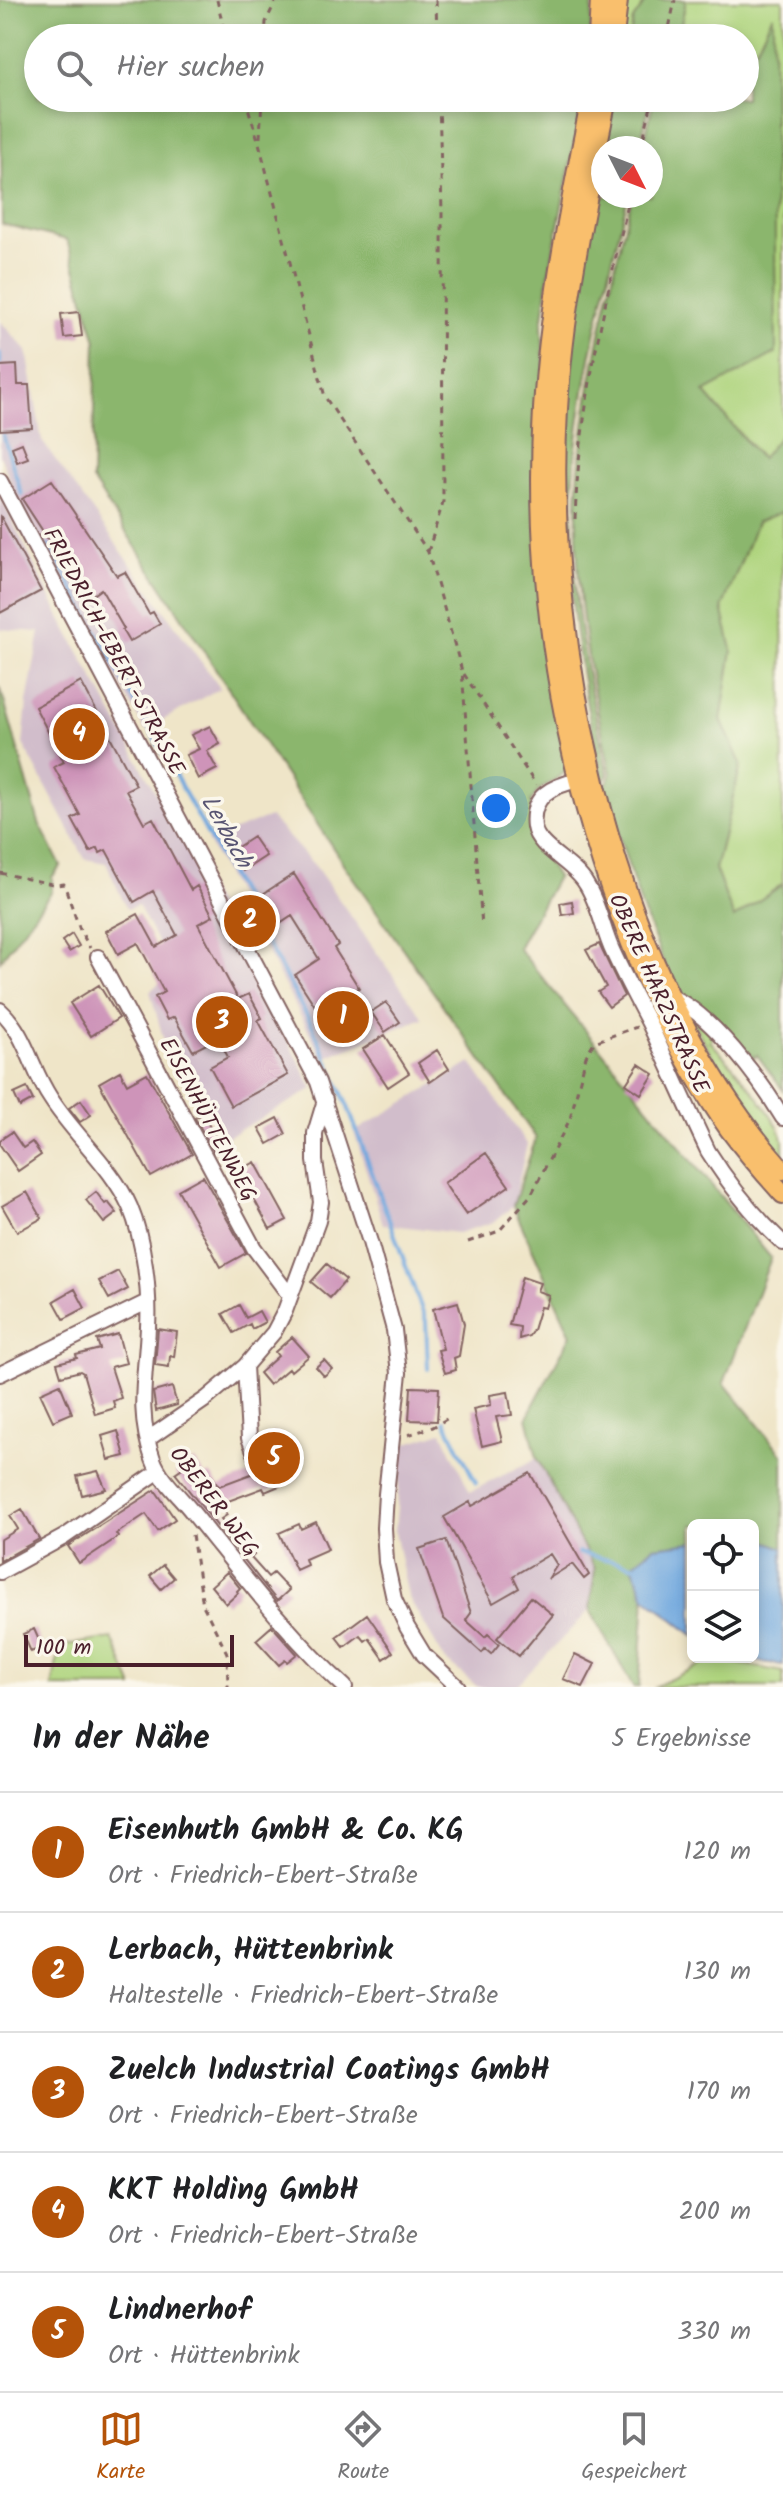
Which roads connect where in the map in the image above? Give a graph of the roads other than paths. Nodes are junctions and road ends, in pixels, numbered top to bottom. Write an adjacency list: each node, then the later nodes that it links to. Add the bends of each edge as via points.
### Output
1 (600, 0): 3 (main road)
2 (618, 0): 4 (main road)
3 (599, 24)
4 (615, 24)
5 (588, 112): 8 (main road, via 557,275 541,448 552,636)
6 (604, 112): 10 (main road, via 565,330 557,449 560,563 574,683 596,786 635,909)
7 (0, 481): 12 (street, FRIEDRICH-EBERT-STRASSE)
8 (578, 780): 15 (main road, via 620,915 668,1028 723,1120); 16 (street, OBERE HARZSTRASSE, via 542,795 534,817 539,841 586,884 612,951 708,1151 753,1215)
9 (98, 957): 17 (street, EISENHÜTTENWEG, via 254,1248)
10 (671, 997): 13 (street, via 684,1002 733,1050); 14 (main road, via 729,1101)
11 (0, 1010): 18 (street, OBERER WEG, via 22,1037 51,1100 128,1204 141,1246)
12 (325, 1100): 17 (street, via 314,1150 320,1214); 26 (street, FRIEDRICH-EBERT-STRASSE, via 394,1330 399,1373 384,1528 394,1599 424,1655)
13 (783, 1118)
14 (783, 1170)
15 (783, 1194)
16 (783, 1243)
17 (290, 1296): 19 (street, via 274,1332)
18 (147, 1302): 20 (street); 21 (street, OBERER WEG, via 142,1403)
19 (245, 1366): 21 (street); 22 (street, via 249,1438)
20 (0, 1374)
21 (148, 1439): 25 (street, OBERER WEG, via 160,1471 275,1613)
22 (258, 1461)
23 (155, 1474): 24 (street, via 64,1537)
24 (0, 1572)
25 (345, 1687)
26 (458, 1687)

